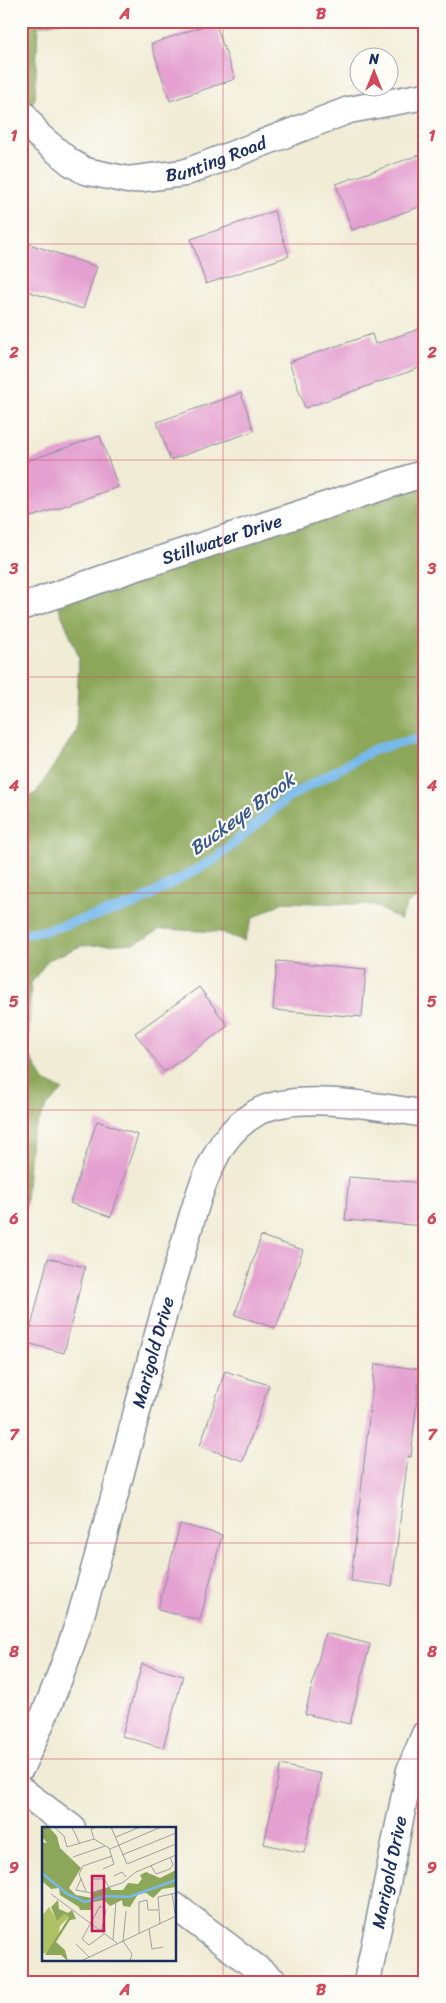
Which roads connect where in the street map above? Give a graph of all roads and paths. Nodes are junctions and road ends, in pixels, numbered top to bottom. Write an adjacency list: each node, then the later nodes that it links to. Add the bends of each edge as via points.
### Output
1 (425, 96): 2 (street, Bunting Road, via 348,110 184,173 128,180 85,171 70,162 39,136)
2 (23, 114)
3 (425, 473): 4 (street, Stillwater Drive)
4 (21, 607)
5 (425, 1114): 7 (street, Marigold Drive, via 370,1106 296,1103 258,1111 224,1141 206,1176 169,1296 88,1592 57,1688)
6 (425, 1734): 12 (street, Marigold Drive, via 410,1770)
7 (21, 1767)
8 (21, 1790): 9 (street)
9 (71, 1827)
10 (176, 1907): 11 (street)
11 (275, 1982)
12 (367, 1982)

